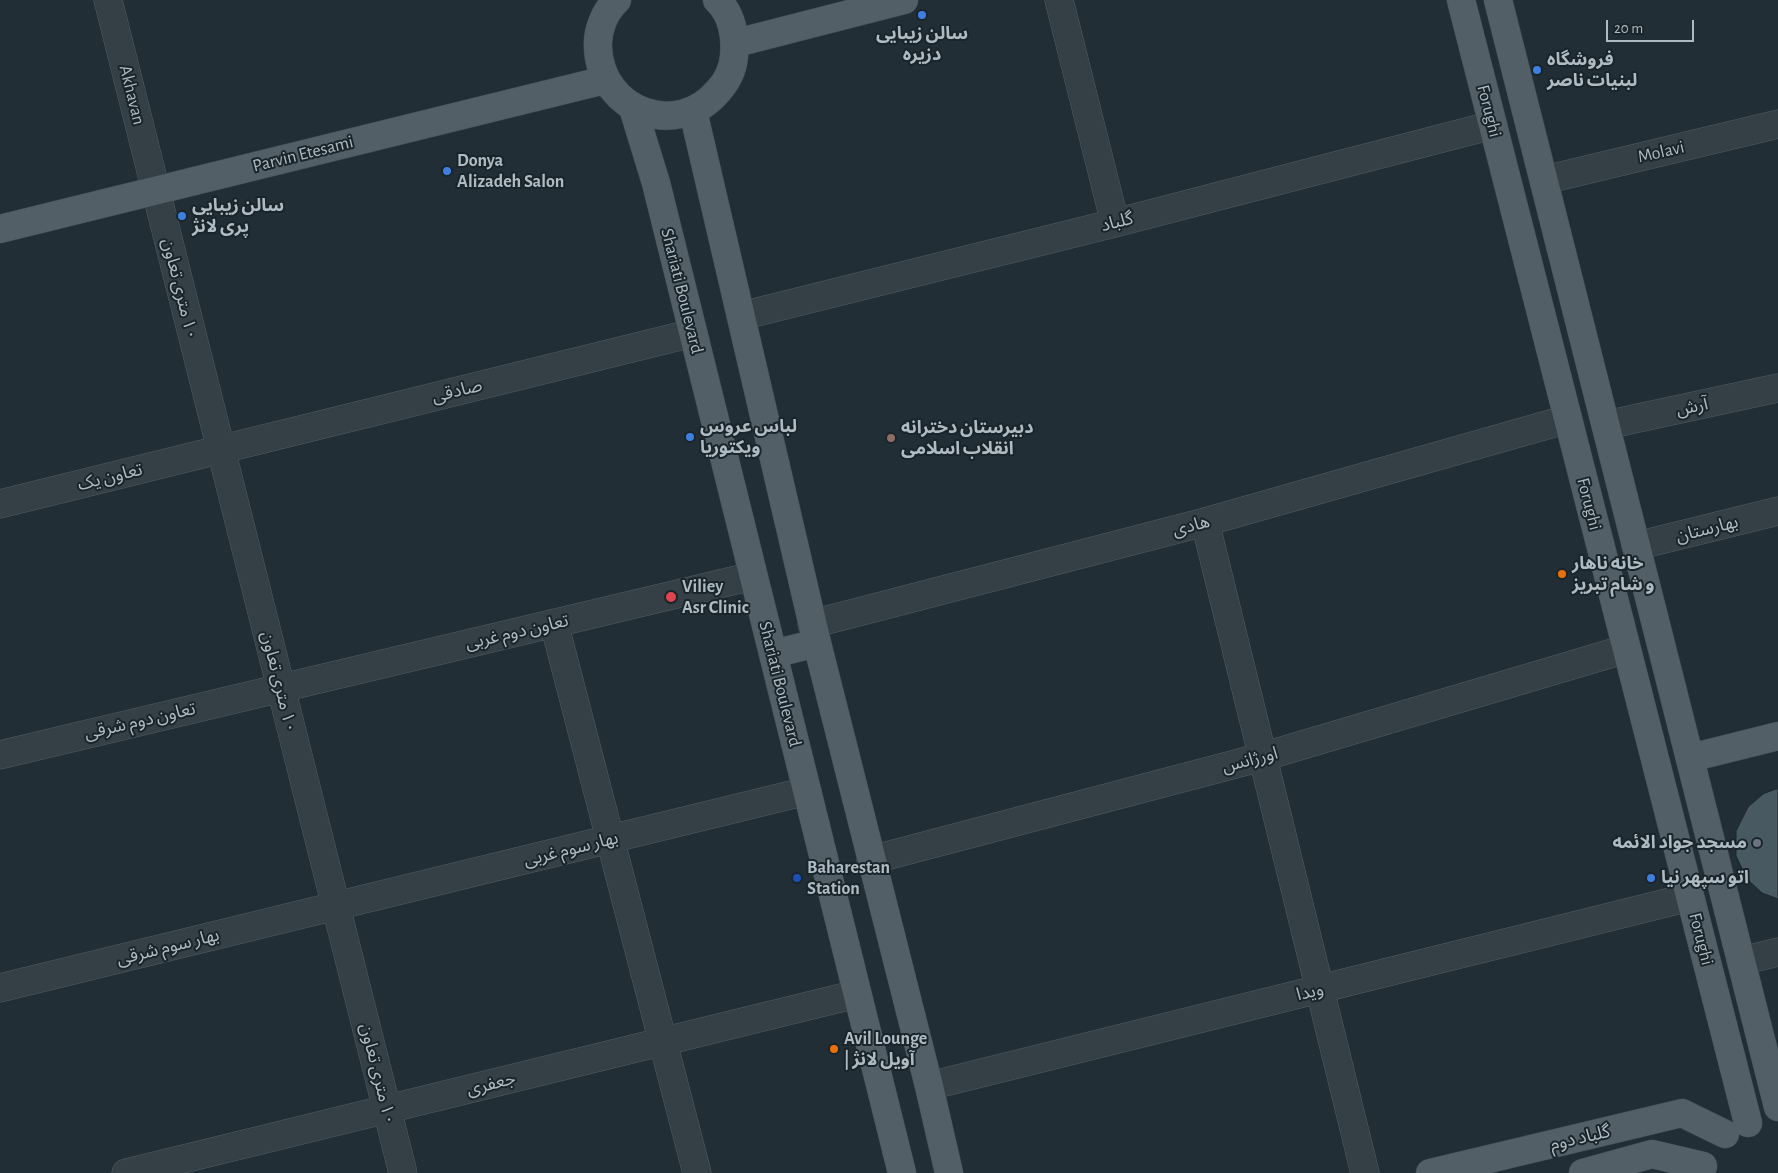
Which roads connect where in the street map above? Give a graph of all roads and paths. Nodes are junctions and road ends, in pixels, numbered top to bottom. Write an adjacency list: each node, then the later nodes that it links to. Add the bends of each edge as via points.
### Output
1 (108, 0): 15 (street, Akhavan)
2 (717, 0): 8 (main road, via 731,22)
3 (904, 0): 8 (main road)
4 (1059, 0): 16 (street)
5 (1461, 0): 13 (main road, Forughi)
6 (1498, 0): 14 (main road, Forughi)
7 (614, 1): 9 (main road, via 602,21 598,41 598,61)
8 (736, 43): 11 (main road, via 734,64 725,84 711,100)
9 (606, 80): 10 (main road); 15 (main road, Parvin Etesami)
10 (633, 108): 11 (main road, via 652,115 672,116); 19 (main road, Shariati Boulevard, via 656,183)
11 (693, 111): 18 (main road)
12 (1778, 124): 14 (street, Molavi)
13 (1492, 125): 16 (street, گلباد); 21 (main road, Forughi)
14 (1544, 180): 22 (main road, Forughi)
15 (156, 190): 17 (main road, Parvin Etesami); 23 (street, ١٠ متری تعاون)
16 (1115, 223): 18 (street, گلباد)
17 (0, 229)
18 (741, 316): 30 (main road)
19 (693, 332): 23 (street, صادقی); 28 (main road, Shariati Boulevard)
20 (1778, 388): 22 (street, آرش)
21 (1568, 419): 26 (street, هادی); 31 (main road, Forughi)
22 (1606, 425): 27 (main road, Forughi)
23 (221, 449): 24 (street, تعاون یک); 33 (street, ١٠ متری تعاون)
24 (0, 504)
25 (1778, 511): 27 (street, بهارستان)
26 (1205, 522): 30 (street, هادی); 36 (street)
27 (1636, 546): 37 (main road, Forughi)
28 (753, 576): 29 (street, تعاون دوم غربی); 32 (main road, Shariati Boulevard)
29 (554, 623): 33 (street, تعاون دوم غربی); 39 (street)
30 (815, 633): 32 (main road); 40 (main road)
31 (1626, 649): 36 (street, اورژانس); 41 (main road, Forughi)
32 (773, 654): 38 (main road, Shariati Boulevard)
33 (281, 688): 35 (street, تعاون دوم شرقی); 42 (street, ١٠ متری تعاون)
34 (1778, 736): 37 (main road)
35 (0, 755)
36 (1262, 757): 40 (street, اورژانس); 46 (street)
37 (1690, 758): 44 (main road, Forughi)
38 (807, 791): 39 (street, بهار سوم غربی); 47 (main road, Shariati Boulevard)
39 (611, 839): 42 (street, بهار سوم غربی); 48 (street)
40 (871, 860): 49 (main road)
41 (1690, 897): 46 (street, ویدا); 52 (main road, Forughi)
42 (336, 906): 45 (street, بهار سوم شرقی); 51 (street, ١٠ متری تعاون)
43 (1778, 952): 44 (street)
44 (1741, 961): 50 (main road, Forughi)
45 (0, 988)
46 (1320, 989): 49 (street, ویدا); 59 (street)
47 (857, 994): 48 (street, جعفری); 57 (main road, Shariati Boulevard)
48 (663, 1041): 51 (street, جعفری); 56 (street)
49 (929, 1086): 58 (main road)
50 (1778, 1108): 52 (main road)
51 (387, 1109): 54 (street, جعفری); 55 (street, ١٠ متری تعاون)
52 (1736, 1129): 53 (main road); 60 (main road, گلباد دوم, via 1682,1113)
53 (1702, 1169): 61 (main road, گلباد دوم, via 1652,1154)
54 (126, 1173)
55 (403, 1173)
56 (698, 1173)
57 (902, 1173)
58 (949, 1173)
59 (1365, 1173)
60 (1430, 1173)
61 (1583, 1173)

